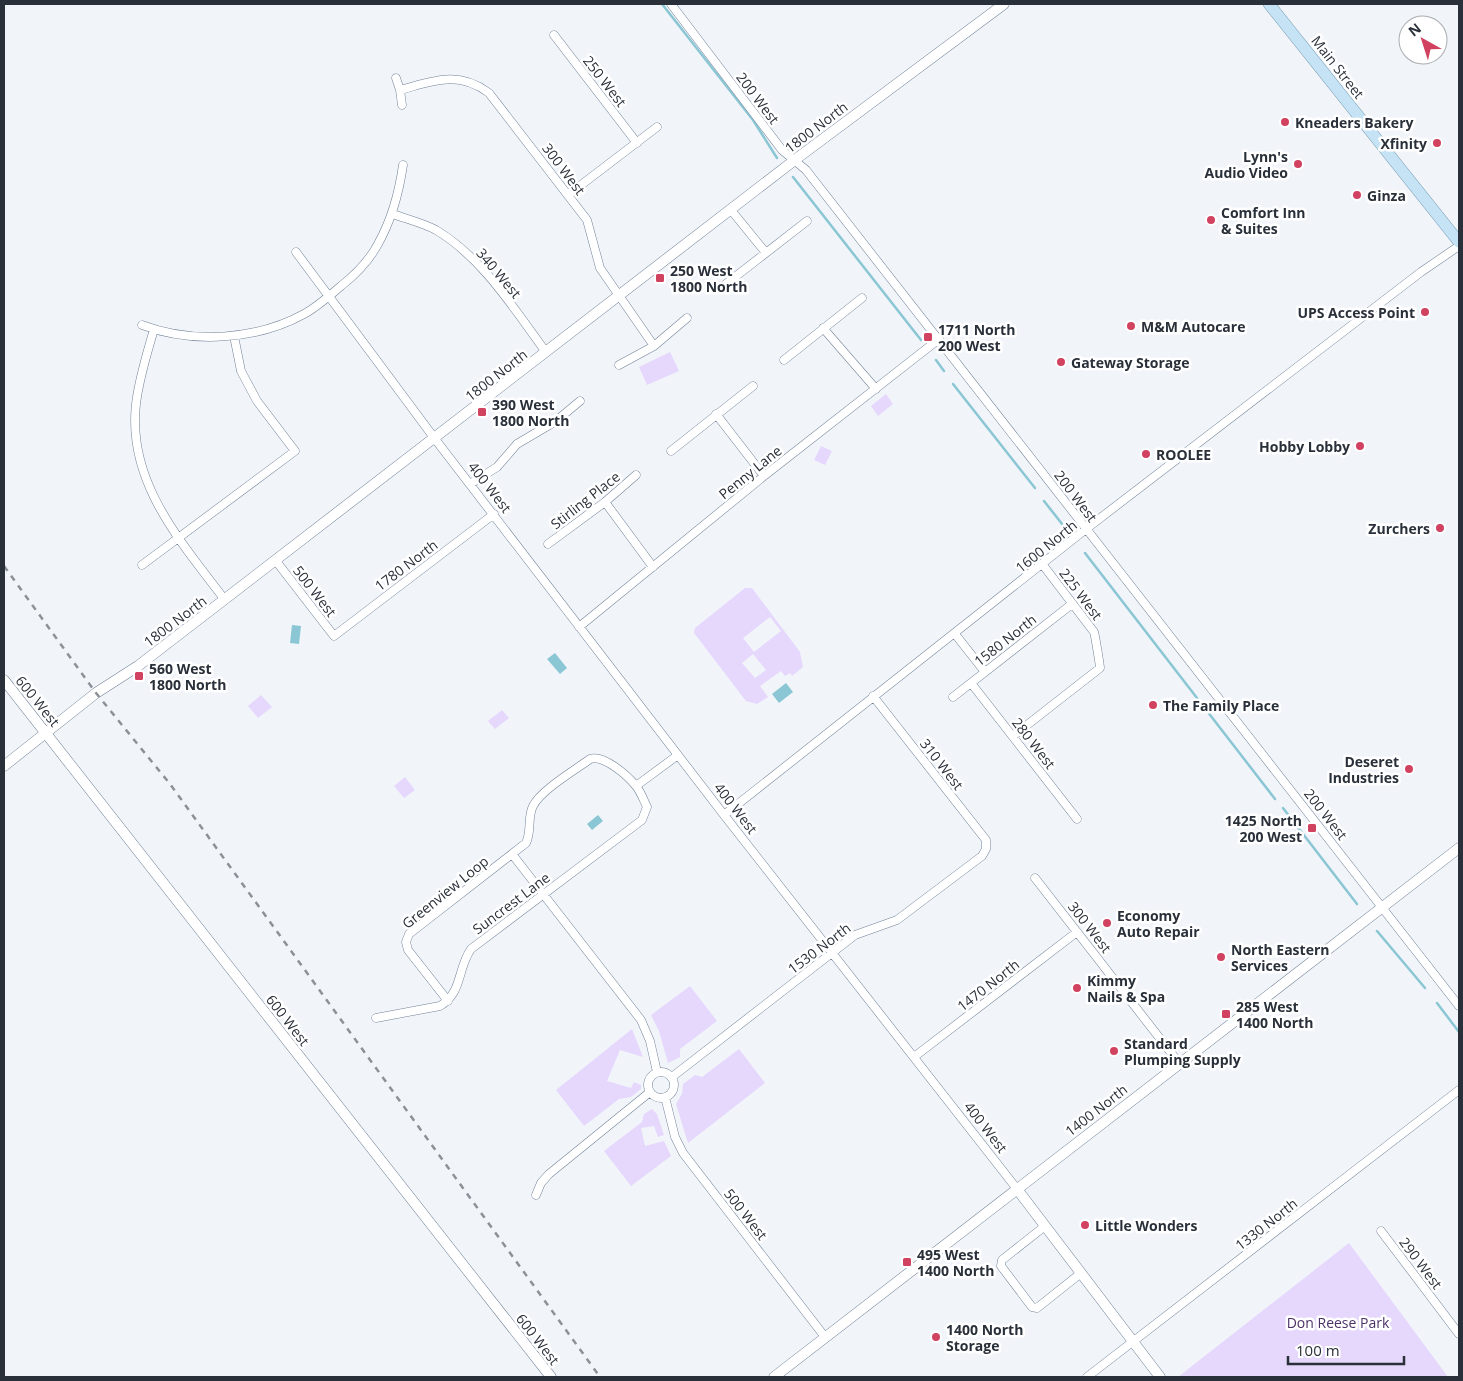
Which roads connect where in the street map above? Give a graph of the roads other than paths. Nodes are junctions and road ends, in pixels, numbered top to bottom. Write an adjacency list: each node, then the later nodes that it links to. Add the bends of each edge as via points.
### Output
1 (671, 4): 10 (street, 200 West, via 782,150)
2 (1004, 4): 10 (street, 1800 North)
3 (1269, 4): 16 (main road, Main Street)
4 (554, 35): 9 (street, 250 West)
5 (396, 78): 6 (street)
6 (400, 90): 7 (street); 12 (street, 300 West, via 440,79 476,83 489,93)
7 (402, 105)
8 (657, 127): 9 (street)
9 (637, 143): 12 (street)
10 (796, 159): 13 (street, 1800 North); 29 (street, 200 West)
11 (403, 165): 14 (street, via 400,190)
12 (568, 196): 22 (street, 300 West, via 587,220 600,268)
13 (731, 210): 19 (street); 22 (street, 1800 North)
14 (392, 214): 21 (street, via 378,246 356,273); 31 (street, 340 West, via 435,230 465,252 486,273)
15 (806, 221): 19 (street)
16 (1459, 242)
17 (1459, 246): 45 (street, 1600 North)
18 (296, 252): 21 (street, 400 West)
19 (766, 253): 20 (street)
20 (722, 287)
21 (329, 296): 28 (street, via 305,314 273,328); 38 (street, 400 West)
22 (619, 296): 30 (street, 300 West); 31 (street, 1800 North)
23 (862, 298): 26 (street)
24 (687, 318): 30 (street)
25 (142, 324): 27 (street)
26 (823, 328): 32 (street); 35 (street)
27 (154, 330): 28 (street); 46 (street, via 136,405 137,443 146,481)
28 (234, 336): 46 (street, via 241,371 257,401 295,450)
29 (939, 339): 35 (street, Penny Lane); 45 (street, 200 West)
30 (654, 346): 33 (street)
31 (546, 352): 38 (street, 1800 North)
32 (784, 360)
33 (619, 365)
34 (753, 386): 37 (street)
35 (876, 389): 41 (street, Penny Lane)
36 (580, 401): 42 (street, via 556,421 517,444 497,467)
37 (716, 414): 39 (street); 41 (street)
38 (435, 439): 42 (street, 400 West); 48 (street, 1800 North)
39 (671, 451)
40 (636, 475): 43 (street, Stirling Place)
41 (764, 476): 51 (street, Penny Lane)
42 (470, 484): 44 (street, 400 West)
43 (605, 502): 47 (street, Stirling Place); 51 (street)
44 (494, 514): 54 (street, 400 West); 56 (street, 1780 North)
45 (1086, 530): 50 (street, 1600 North); 74 (street, 200 West)
46 (178, 538): 49 (street); 52 (street)
47 (548, 544)
48 (276, 561): 52 (street, 1800 North); 56 (street, 500 West)
49 (142, 565)
50 (1043, 565): 53 (street, 225 West); 55 (street, 1600 North)
51 (653, 567): 54 (street, Penny Lane)
52 (225, 600): 62 (street, 1800 North)
53 (1072, 604): 57 (street, 1580 North); 63 (street, 225 West, via 1096,637 1100,668)
54 (579, 627): 64 (street, 400 West)
55 (954, 634): 57 (street); 60 (street, 1600 North)
56 (334, 636)
57 (985, 672): 59 (street, 1580 North)
58 (4, 680): 62 (street, 600 West)
59 (971, 683): 61 (street, 1580 North); 63 (street, 280 West)
60 (873, 696): 67 (street, 1600 North); 70 (street, 310 West, via 986,840)
61 (953, 697)
62 (46, 733): 65 (street, 1800 North); 95 (street, 600 West)
63 (1013, 736): 68 (street, 280 West)
64 (678, 755): 66 (street); 67 (street, 400 West)
65 (4, 766)
66 (636, 786): 71 (street, Greenview Loop, via 603,759 596,756 590,759 534,804 530,814 530,835 526,843); 73 (street, Suncrest Lane, via 647,807 642,820)
67 (724, 815): 76 (street, 400 West)
68 (1077, 819)
69 (1459, 848): 74 (street, 1400 North)
70 (986, 849): 76 (street, 1530 North, via 982,856 897,920 855,935)
71 (512, 854): 73 (street); 77 (street, Greenview Loop, via 409,934 408,950)
72 (1035, 878): 75 (street, 300 West)
73 (544, 895): 77 (street, Suncrest Lane, via 471,949 463,960 456,992); 82 (street, via 641,1020)
74 (1382, 906): 78 (street, 200 West); 81 (street, 1400 North)
75 (1077, 932): 80 (street, 1470 North); 81 (street, 300 West)
76 (832, 953): 80 (street, 400 West); 83 (street, 1530 North)
77 (448, 1001): 79 (street, via 434,1007)
78 (1459, 1006)
79 (376, 1018)
80 (914, 1057): 87 (street, 400 West)
81 (1179, 1063): 87 (street, 1400 North)
82 (657, 1072): 83 (street); 85 (street, via 649,1081)
83 (672, 1077): 86 (street, via 673,1089)
84 (1459, 1090): 94 (street, 1330 North)
85 (650, 1092): 86 (street); 88 (street, via 550,1174)
86 (664, 1098): 93 (street, 500 West, via 683,1153)
87 (1017, 1189): 89 (street, 400 West); 93 (street, 1400 North)
88 (536, 1195)
89 (1045, 1226): 91 (street, 400 West); 91 (street, via 1002,1260 1001,1266 1032,1307 1037,1308)
90 (1381, 1231): 92 (street, 290 West)
91 (1081, 1273): 94 (street, 400 West)
92 (1459, 1334)
93 (825, 1338): 96 (street, 1400 North)
94 (1133, 1342): 97 (street, 1330 North); 98 (street, 400 West)
95 (550, 1377)
96 (774, 1377)
97 (1087, 1377)
98 (1160, 1377)

